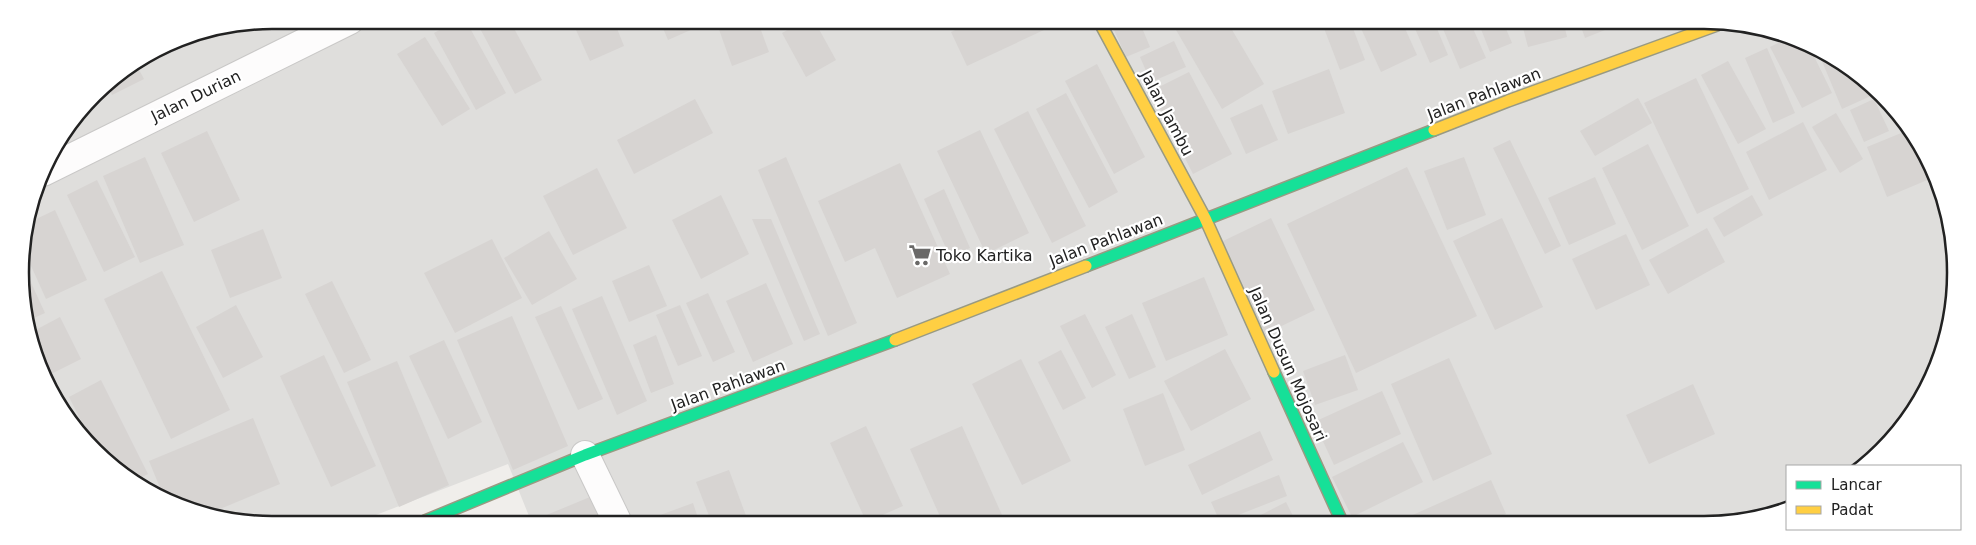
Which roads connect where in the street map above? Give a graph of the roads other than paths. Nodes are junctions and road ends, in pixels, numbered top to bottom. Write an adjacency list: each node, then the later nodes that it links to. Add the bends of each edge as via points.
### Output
1 (332, 29): 4 (street, Jalan Durian)
2 (1103, 29): 5 (main road, Jalan Jambu)
3 (1706, 29): 5 (main road, Jalan Pahlawan, via 1508,101)
4 (53, 167)
5 (1205, 218): 6 (main road, Jalan Pahlawan, via 891,342); 9 (main road, Jalan Dusun Mojosari)
6 (586, 455): 7 (main road, Jalan Pahlawan); 8 (street)
7 (435, 516)
8 (615, 516)
9 (1338, 516)

